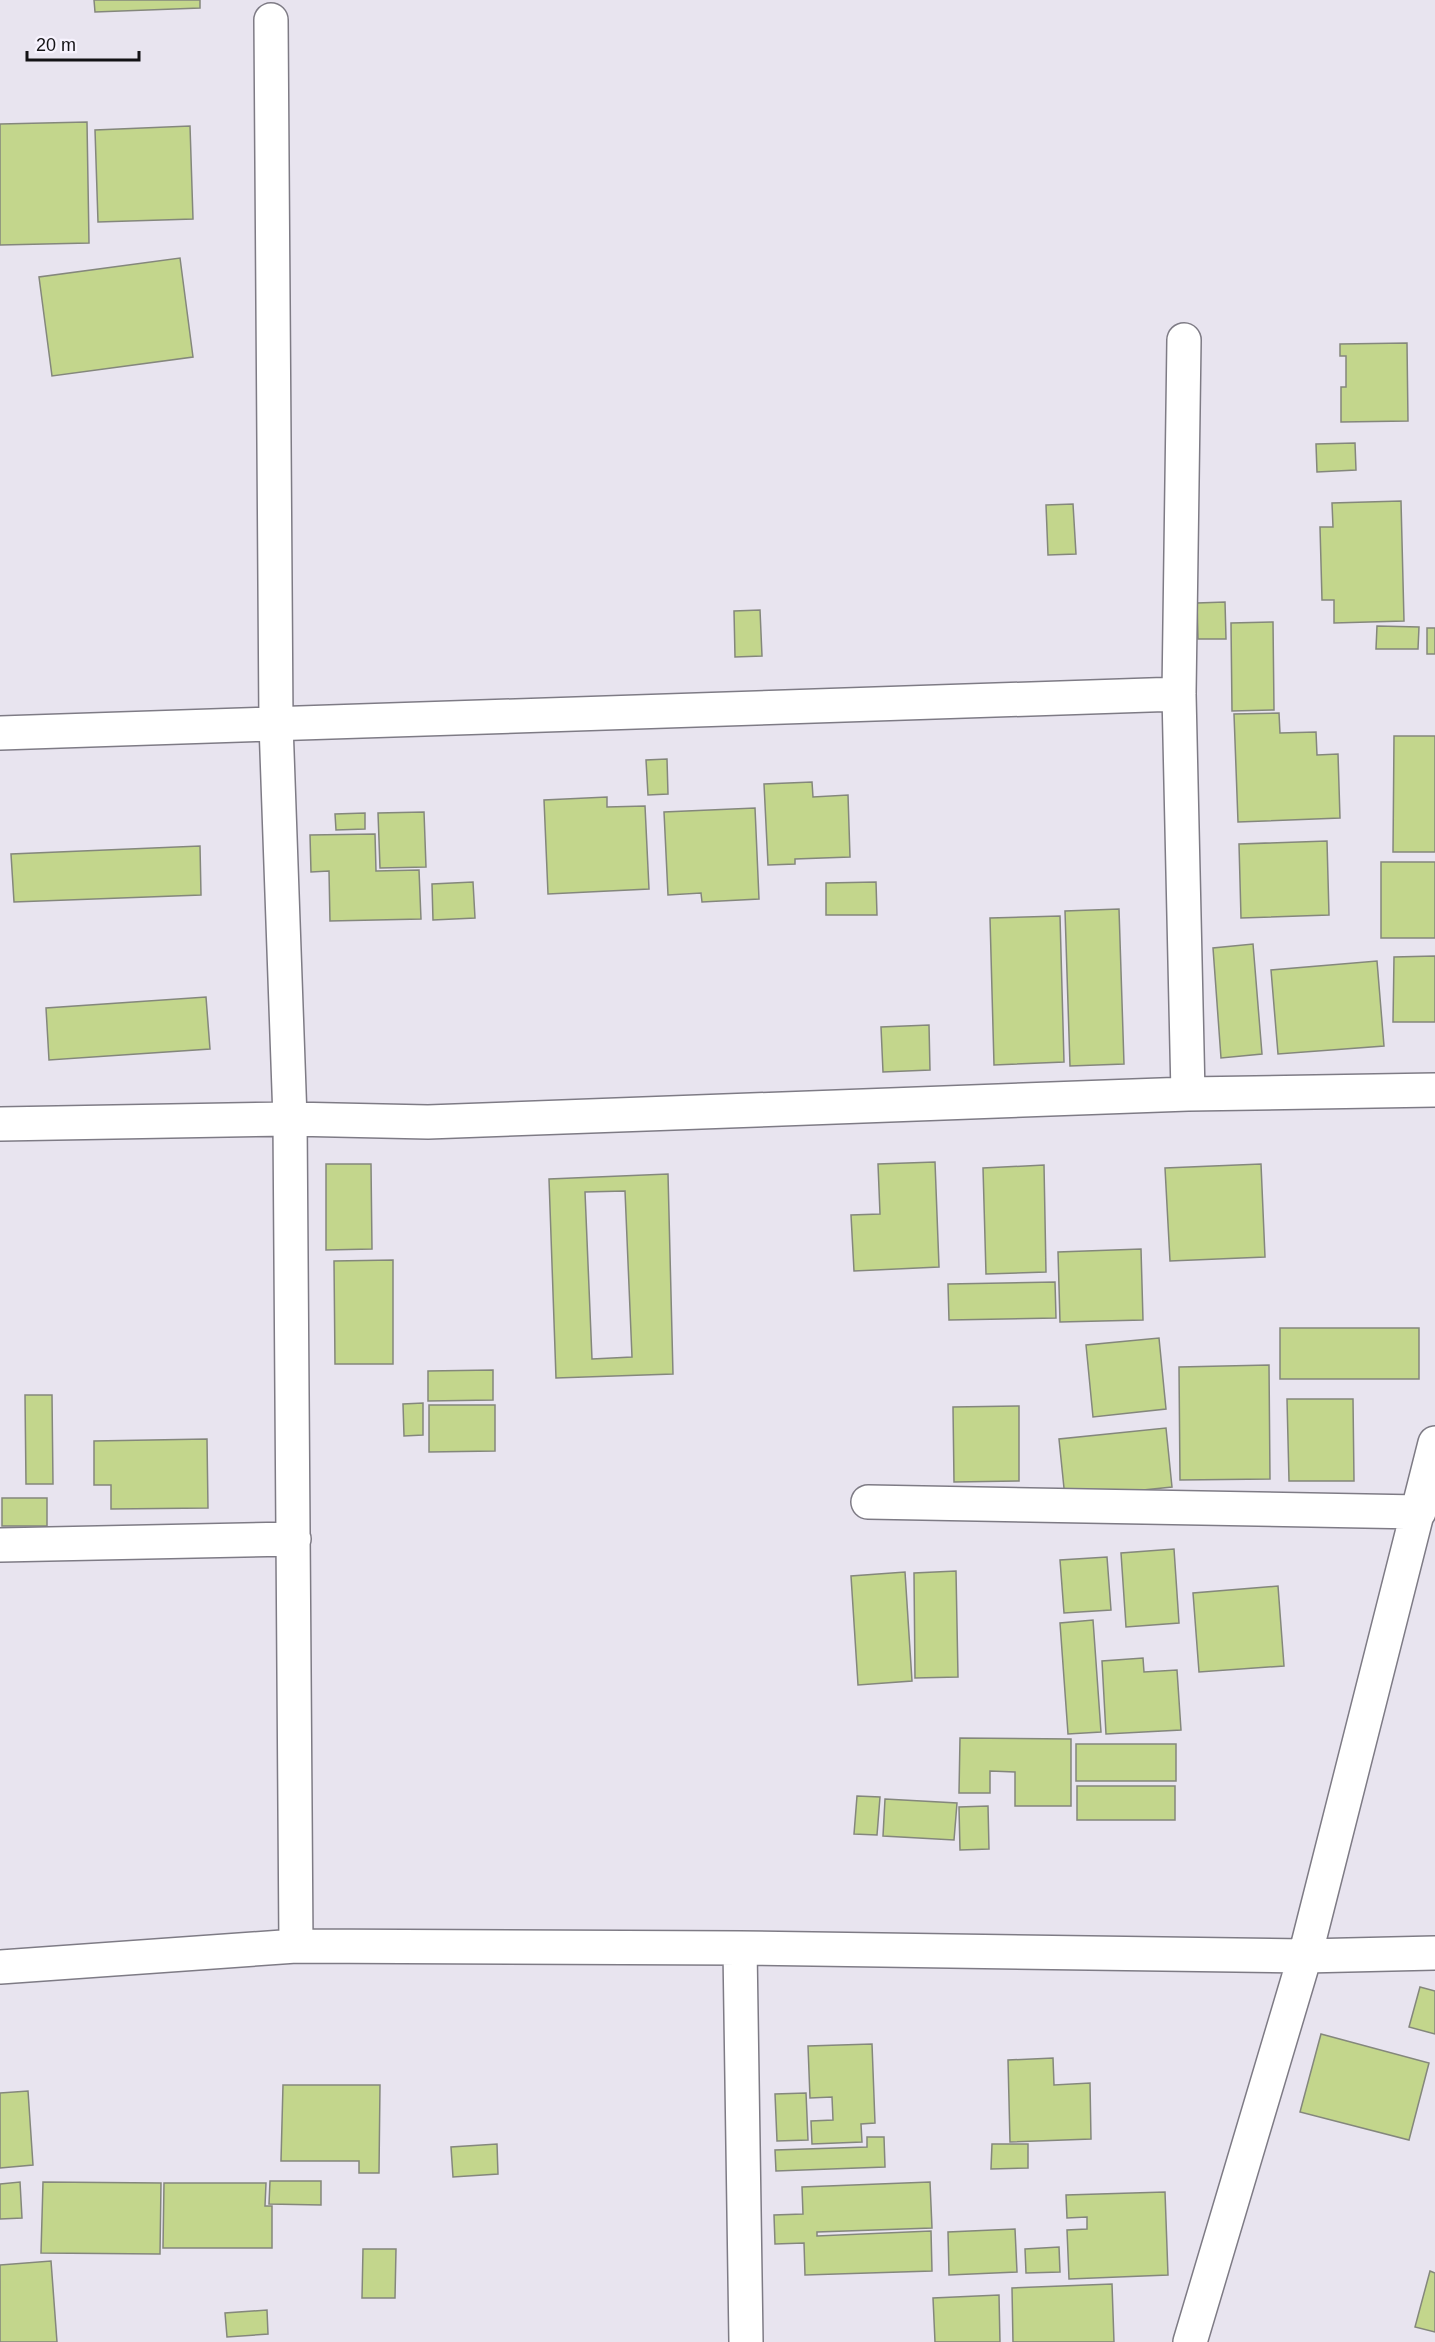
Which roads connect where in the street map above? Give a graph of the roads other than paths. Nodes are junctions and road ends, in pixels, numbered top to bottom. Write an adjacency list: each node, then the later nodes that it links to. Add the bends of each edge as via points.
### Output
1 (271, 20): 4 (street)
2 (1184, 340): 3 (street)
3 (1179, 694): 4 (street); 7 (street)
4 (276, 724): 5 (street); 8 (street)
5 (0, 733)
6 (1435, 1090): 7 (street)
7 (1188, 1094): 8 (street, via 428,1122)
8 (290, 1119): 9 (street); 13 (street)
9 (0, 1124)
10 (1435, 1443): 12 (street)
11 (868, 1502): 12 (street)
12 (1419, 1512): 18 (street)
13 (294, 1539): 14 (street); 15 (street)
14 (0, 1545)
15 (296, 1946): 16 (street); 19 (street)
16 (740, 1948): 18 (street); 20 (street)
17 (1435, 1953): 18 (street)
18 (1305, 1956): 21 (street)
19 (0, 1967)
20 (746, 2342)
21 (1190, 2342)

